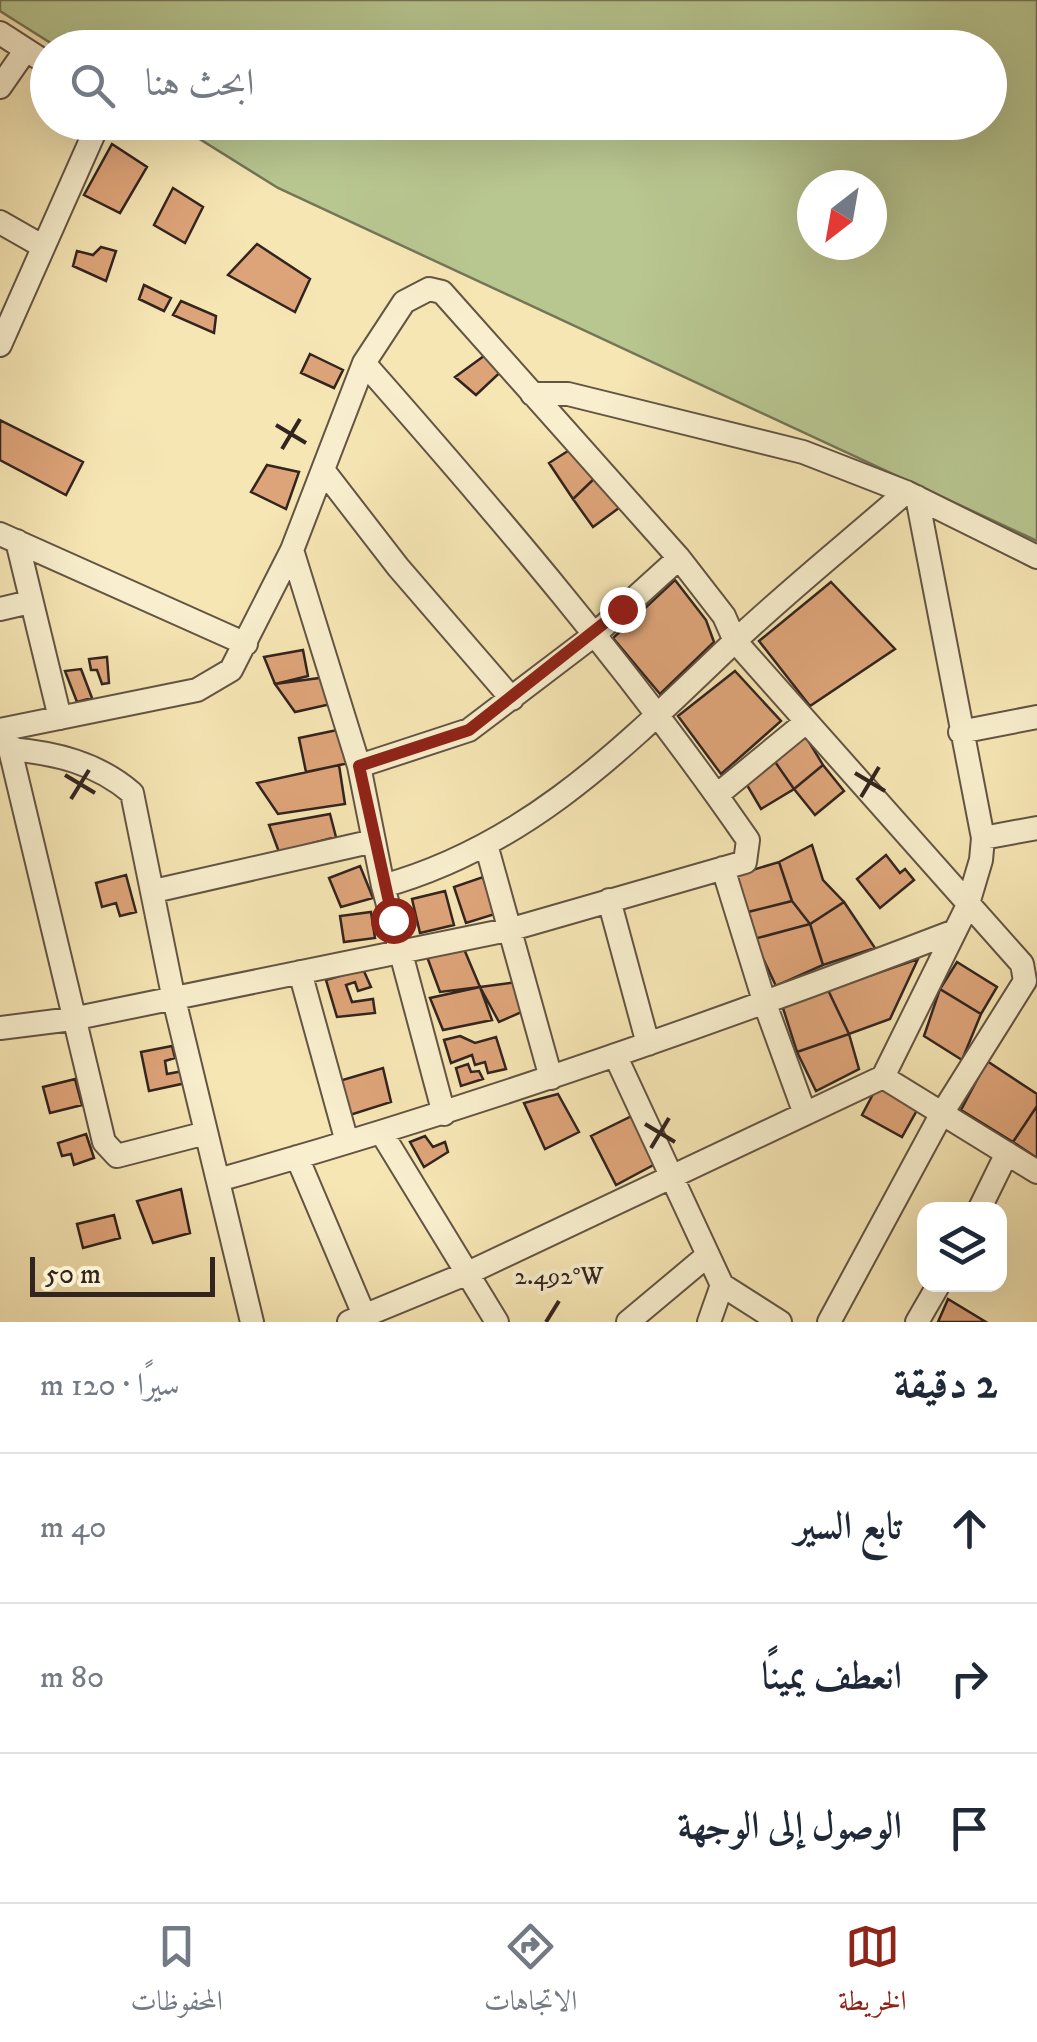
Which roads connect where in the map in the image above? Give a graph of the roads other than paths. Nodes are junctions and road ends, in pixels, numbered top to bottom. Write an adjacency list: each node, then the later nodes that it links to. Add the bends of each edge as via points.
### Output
1 (0, 33): 2 (street)
2 (25, 50): 3 (street); 4 (street)
3 (30, 53)
4 (0, 88)
5 (91, 140): 7 (street)
6 (0, 222): 7 (street)
7 (42, 246): 8 (street)
8 (0, 345)
9 (364, 363): 10 (street, via 404,302 429,289 442,292); 11 (street); 19 (street)
10 (532, 394): 12 (street, via 568,394 693,422 803,452); 16 (street)
11 (323, 470): 14 (street); 22 (street)
12 (912, 495): 15 (street); 20 (street); 27 (street)
13 (8, 537): 17 (street); 21 (street)
14 (292, 550): 21 (street); 29 (street)
15 (1037, 557)
16 (680, 558): 19 (street); 20 (street, via 724,616)
17 (30, 602): 18 (street); 25 (street)
18 (0, 609)
19 (594, 635): 22 (street); 23 (street)
20 (735, 642): 23 (street); 26 (street)
21 (246, 644): 25 (street, via 231,670 197,690)
22 (512, 699): 29 (street, via 469,730)
23 (660, 717): 30 (street); 34 (street)
24 (1037, 717): 27 (street)
25 (60, 718): 28 (street)
26 (806, 722): 30 (street); 39 (street)
27 (960, 732): 32 (street)
28 (5, 736): 37 (street, via 108,772 132,793); 46 (street)
29 (359, 766): 33 (street)
30 (717, 795): 35 (street, via 749,847 745,862)
31 (1037, 828): 32 (street)
32 (982, 838): 39 (street)
33 (374, 842): 36 (street); 37 (street)
34 (487, 848): 36 (street); 40 (street)
35 (723, 868): 38 (street); 45 (street)
36 (383, 886): 42 (street)
37 (154, 892): 44 (street)
38 (609, 900): 40 (street); 48 (street)
39 (967, 907): 41 (street); 54 (street, via 1022,964 1025,980)
40 (512, 929): 42 (street); 51 (street)
41 (955, 931): 45 (street); 50 (street)
42 (403, 952): 43 (street); 52 (street)
43 (300, 972): 44 (street); 57 (street)
44 (174, 995): 46 (street); 56 (street)
45 (764, 1004): 48 (street); 53 (street)
46 (72, 1019): 47 (street); 56 (street, via 112,1154)
47 (0, 1028)
48 (648, 1044): 49 (street)
49 (615, 1056): 51 (street); 61 (street)
50 (883, 1077): 53 (street); 54 (street)
51 (551, 1078): 52 (street)
52 (444, 1114): 55 (street)
53 (804, 1114): 61 (street)
54 (941, 1116): 58 (street); 74 (street)
55 (381, 1132): 57 (street); 65 (street)
56 (206, 1133): 62 (street)
57 (347, 1142): 59 (street)
58 (1007, 1153): 60 (street); 63 (street)
59 (297, 1158): 62 (street); 68 (street)
60 (1037, 1172)
61 (672, 1176): 64 (street); 65 (street)
62 (218, 1180): 69 (street)
63 (983, 1202)
64 (708, 1255): 66 (street); 71 (street)
65 (468, 1273): 68 (street); 70 (street)
66 (722, 1285): 72 (street); 73 (street)
67 (935, 1292): 75 (street)
68 (360, 1320)
69 (252, 1322)
70 (496, 1322)
71 (628, 1322)
72 (709, 1322)
73 (780, 1322)
74 (829, 1322)
75 (918, 1322)

